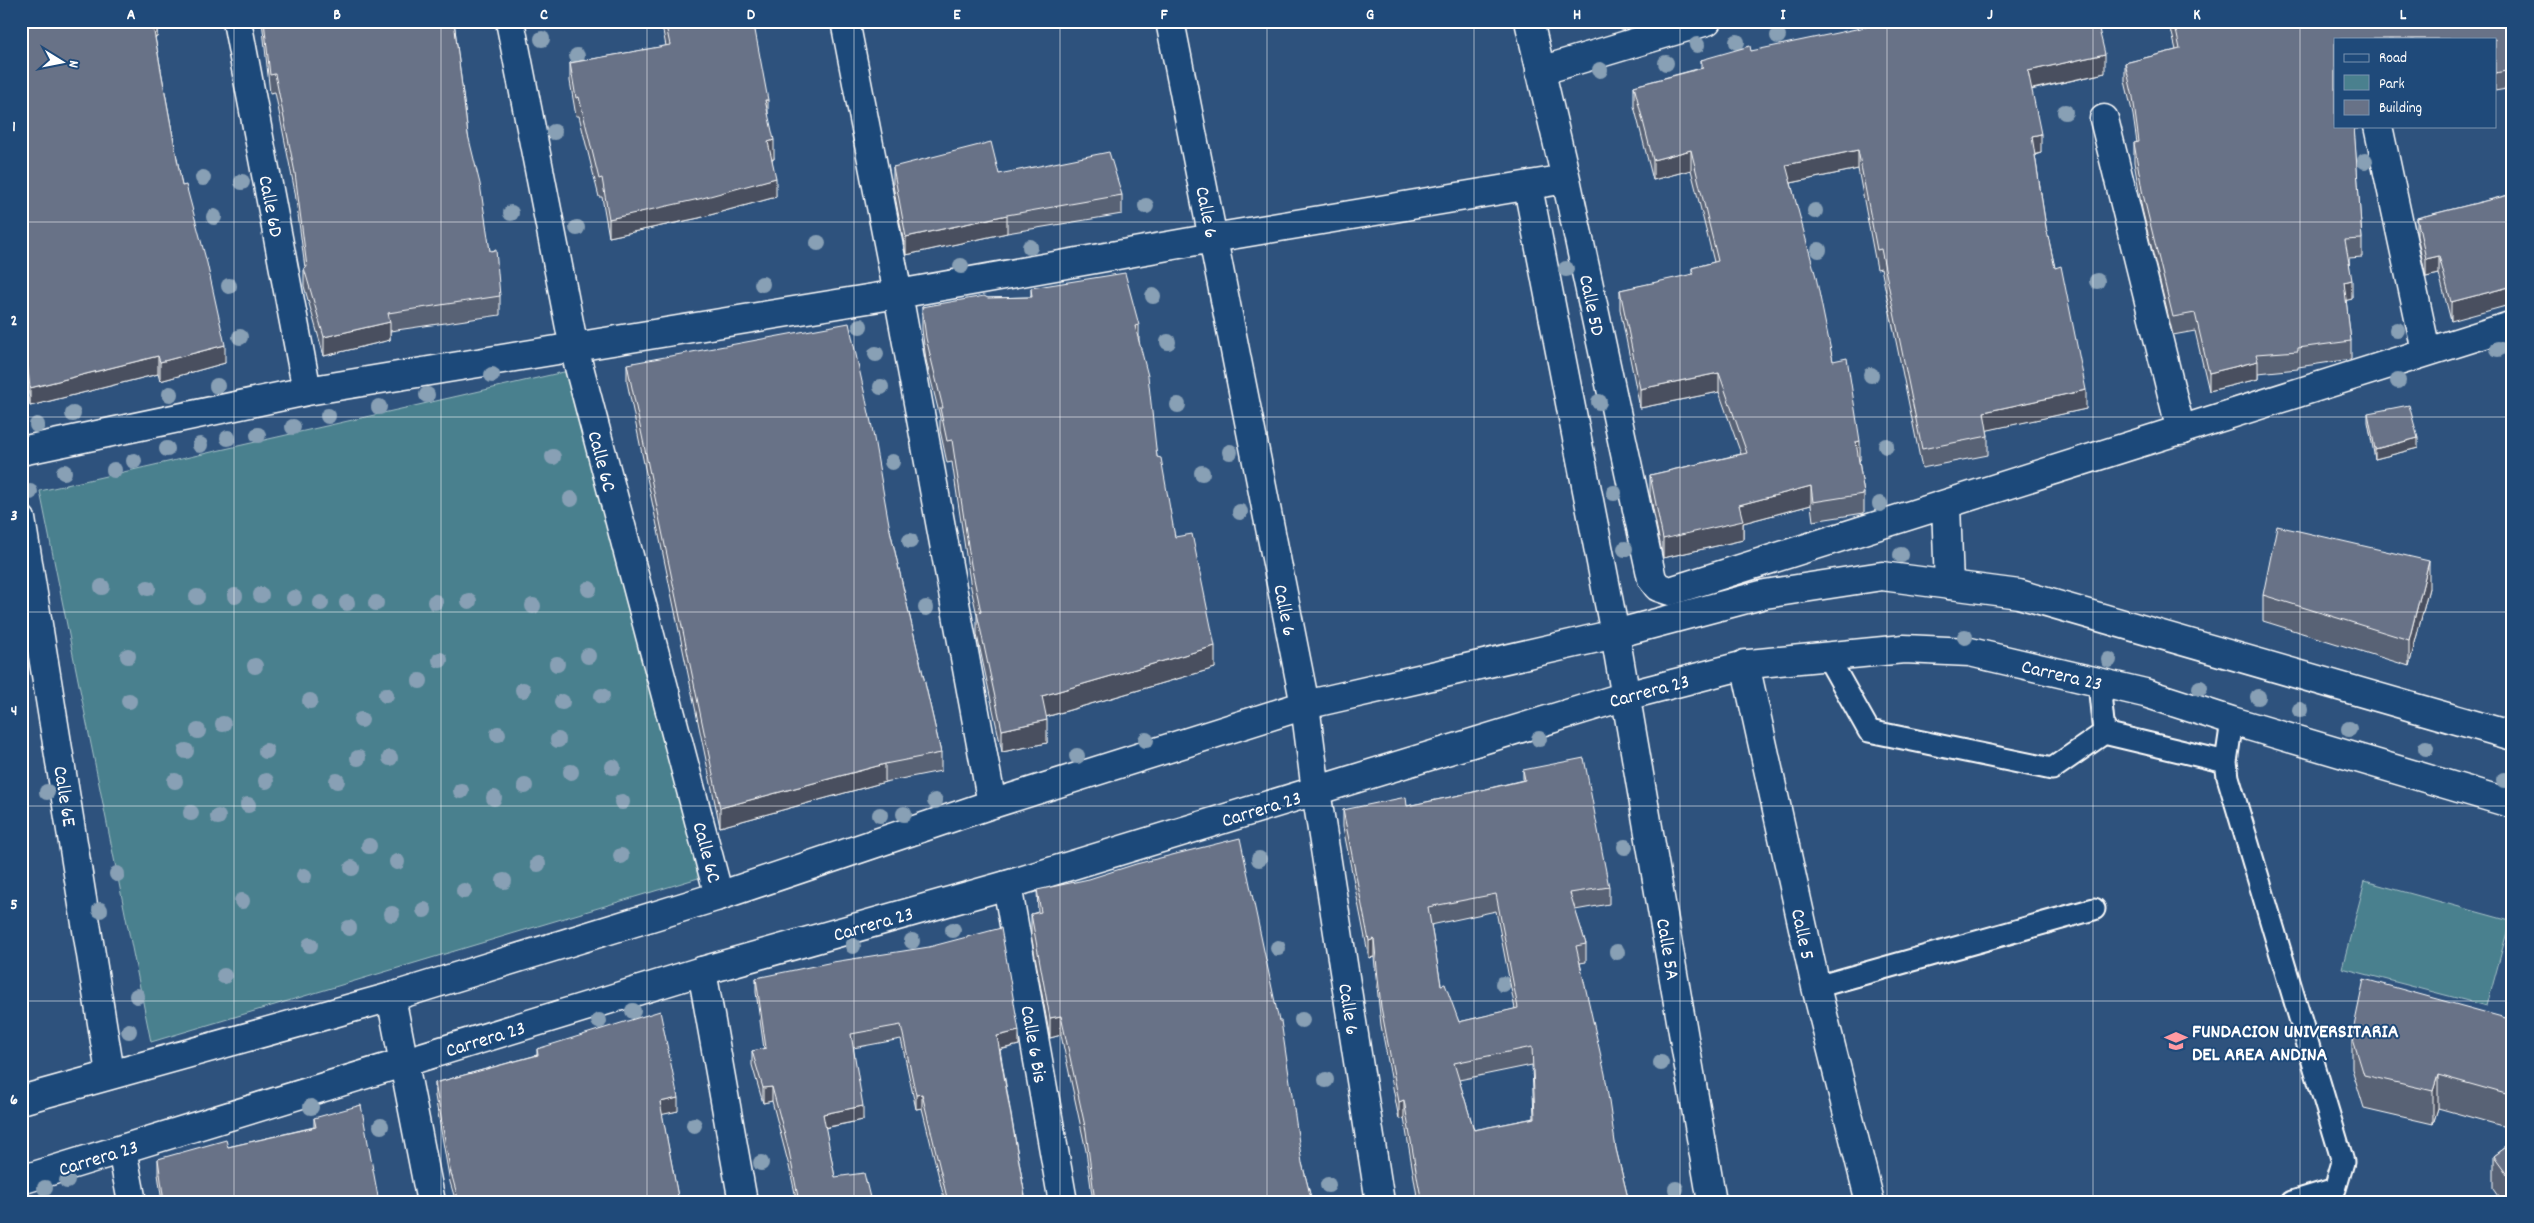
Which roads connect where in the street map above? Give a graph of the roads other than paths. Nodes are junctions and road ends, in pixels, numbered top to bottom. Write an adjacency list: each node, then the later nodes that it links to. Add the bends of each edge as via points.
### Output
1 (237, 21): 17 (street, Calle 6D)
2 (510, 21): 15 (street, Calle 6C)
3 (845, 21): 13 (street)
4 (1170, 21): 12 (street, Calle 6)
5 (1529, 21): 7 (street, Calle 5D)
6 (1707, 21): 7 (street)
7 (1540, 71): 10 (street, Calle 5D)
8 (2104, 119): 18 (street)
9 (2378, 128): 16 (street)
10 (1566, 180): 11 (street); 20 (street, Calle 5D, via 1652,579 1658,587 1670,591)
11 (1528, 187): 12 (street); 23 (street, Calle 5A)
12 (1213, 238): 13 (street); 28 (street, Calle 6)
13 (898, 294): 15 (street); 34 (street)
14 (2513, 325): 16 (street)
15 (574, 348): 17 (street); 37 (street, Calle 6C)
16 (2426, 351): 18 (street)
17 (307, 391): 19 (street)
18 (2181, 431): 20 (street)
19 (21, 450)
20 (1946, 505): 22 (street)
21 (21, 519): 43 (street, Calle 6E)
22 (1949, 585): 23 (street, via 1882,576 1765,594); 31 (street, via 2019,594)
23 (1615, 634): 27 (street, Calle 5A); 28 (street)
24 (1827, 656): 25 (street, Carrera 23); 26 (street, Carrera 23, via 1904,649 1970,652); 30 (lane, via 1869,731 2052,769)
25 (1746, 664): 27 (street, Carrera 23); 40 (street, Calle 5)
26 (2099, 683): 29 (street, Carrera 23, via 2145,693); 30 (lane)
27 (1626, 696): 33 (street, Carrera 23); 52 (street, Calle 5A)
28 (1305, 705): 33 (street, Calle 6); 34 (street)
29 (2232, 721): 32 (lane); 35 (street, Carrera 23)
30 (2104, 733): 32 (lane)
31 (2513, 736)
32 (2226, 762): 54 (lane, via 2343,1162 2335,1189)
33 (1316, 791): 36 (street, Carrera 23); 51 (street, Calle 6)
34 (992, 804): 37 (street)
35 (2513, 804)
36 (1007, 885): 39 (street, Carrera 23); 50 (street, Calle 6 Bis)
37 (719, 896): 41 (street)
38 (2094, 909): 40 (lane)
39 (702, 971): 42 (street, Carrera 23); 49 (street)
40 (1816, 987): 53 (street, Calle 5)
41 (391, 997): 42 (street); 43 (street)
42 (405, 1063): 45 (street, Carrera 23); 48 (street)
43 (110, 1073): 44 (street)
44 (21, 1100)
45 (122, 1150): 46 (street, Carrera 23); 47 (street)
46 (21, 1180)
47 (132, 1202)
48 (431, 1202)
49 (744, 1202)
50 (1063, 1202)
51 (1380, 1202)
52 (1712, 1202)
53 (1870, 1202)
54 (2292, 1202)

